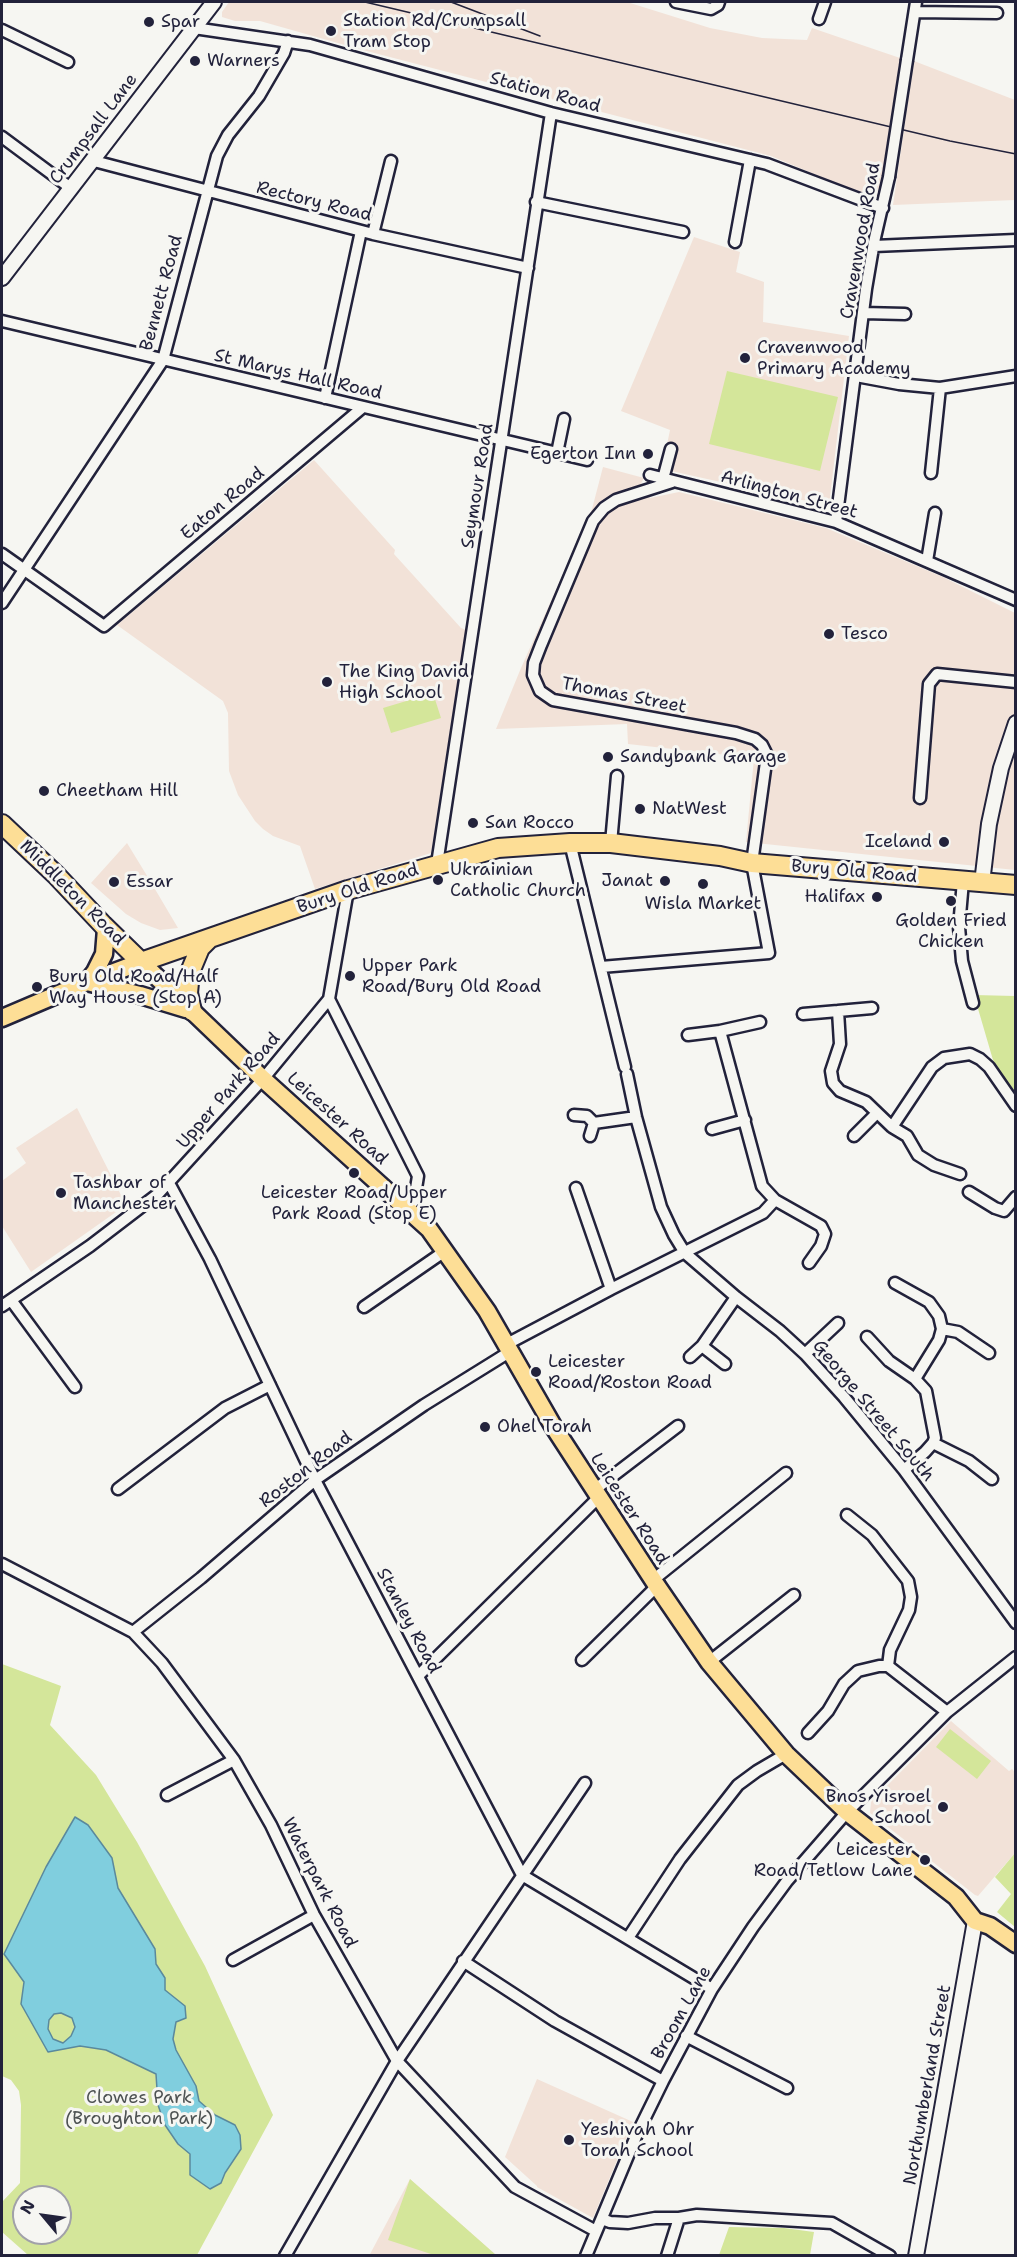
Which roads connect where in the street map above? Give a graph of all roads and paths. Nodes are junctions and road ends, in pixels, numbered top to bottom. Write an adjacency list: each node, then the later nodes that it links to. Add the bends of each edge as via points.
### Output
1 (676, 2): 2 (street, via 711,9)
2 (719, 2)
3 (825, 2): 7 (street)
4 (210, 7): 8 (street, Crumpsall Lane)
5 (916, 7): 6 (street); 20 (street, Cravenwood Road, bridge)
6 (997, 13)
7 (819, 19)
8 (194, 28): 10 (street, Station Road); 15 (street, Crumpsall Lane)
9 (2, 30): 11 (street)
10 (288, 41): 12 (street, Station Road); 18 (street, Bennett Road, via 259,96 228,135)
11 (68, 62)
12 (550, 113): 14 (street, Station Road); 19 (street, Seymour Road)
13 (2, 137): 17 (street)
14 (750, 160): 20 (street, Station Road); 25 (street)
15 (94, 161): 17 (street, Crumpsall Lane); 18 (street, Rectory Road)
16 (391, 161): 23 (street)
17 (72, 189): 28 (street, Crumpsall Lane)
18 (206, 192): 21 (street, Rectory Road); 32 (street, Bennett Road)
19 (536, 202): 22 (street); 27 (street, Seymour Road)
20 (883, 208): 26 (street, Cravenwood Road)
21 (361, 231): 23 (street, Rectory Road); 36 (street)
22 (683, 232)
23 (373, 234): 27 (street, Rectory Road)
24 (1016, 240): 26 (street)
25 (735, 242)
26 (874, 246): 29 (street, Cravenwood Road)
27 (528, 268): 39 (street, Seymour Road)
28 (2, 278)
29 (863, 313): 30 (street); 33 (street, Cravenwood Road)
30 (905, 314)
31 (2, 321): 32 (street, St Marys Hall Road)
32 (163, 360): 36 (street, St Marys Hall Road); 50 (street, Bennett Road)
33 (856, 376): 35 (street); 47 (street, Cravenwood Road)
34 (1016, 376): 35 (street)
35 (940, 388): 43 (street)
36 (325, 398): 37 (street, St Marys Hall Road)
37 (363, 407): 39 (street, St Marys Hall Road); 50 (street, Eaton Road, via 104,626)
38 (564, 419): 41 (street)
39 (501, 440): 41 (street, St Marys Hall Road); 61 (street, Seymour Road)
40 (671, 449): 45 (street)
41 (557, 453): 42 (street, St Marys Hall Road)
42 (587, 460)
43 (931, 473)
44 (650, 475): 45 (street, Arlington Street)
45 (667, 480): 47 (street, Arlington Street); 60 (street, Thomas Street, via 616,500 593,521 541,645 533,675 540,691 553,700 736,733 762,745 767,755)
46 (935, 513): 49 (street)
47 (836, 522): 49 (street, Arlington Street)
48 (2, 554): 50 (street)
49 (927, 561): 51 (street, Arlington Street)
50 (24, 571): 52 (street, Bennett Road)
51 (1016, 600)
52 (2, 603)
53 (1016, 682): 56 (street, via 937,674 929,684)
54 (1016, 723): 63 (street, via 1001,768)
55 (617, 776): 59 (street)
56 (920, 798)
57 (4, 829): 66 (highway, Middleton Road, via 56,875)
58 (570, 843): 59 (highway, Bury Old Road); 61 (highway, Bury Old Road, via 498,848); 69 (street, George Street South)
59 (611, 843): 60 (highway, Bury Old Road)
60 (752, 863): 62 (highway, Bury Old Road); 69 (street, Thomas Street, via 769,953)
61 (437, 864): 65 (highway, Bury Old Road)
62 (963, 881): 63 (highway, Bury Old Road); 72 (street, via 959,927 962,961)
63 (981, 883): 64 (highway, Bury Old Road)
64 (1016, 885)
65 (348, 890): 67 (highway, Bury Old Road); 71 (street, Upper Park Road)
66 (106, 929): 68 (highway, Middleton Road); 70 (main road, via 104,954)
67 (210, 938): 68 (highway, Bury Old Road); 74 (highway, via 200,948 190,972 188,993)
68 (141, 962): 70 (main road, Bury Old Road); 74 (main road, Leicester Road)
69 (601, 967): 85 (street, George Street South)
70 (86, 982): 74 (main road); 77 (main road, Bury Old Road)
71 (329, 999): 81 (street, Upper Park Road); 98 (street, via 418,1176 414,1201)
72 (973, 1003)
73 (872, 1008): 75 (street)
74 (192, 1011): 81 (main road, Leicester Road)
75 (838, 1011): 76 (street); 83 (street, via 840,1044 831,1071 833,1083)
76 (803, 1014)
77 (2, 1018)
78 (760, 1022): 79 (street)
79 (720, 1031): 80 (street); 86 (street)
80 (688, 1035)
81 (264, 1079): 93 (street, Upper Park Road); 98 (main road, Leicester Road)
82 (1016, 1106): 88 (street, via 989,1067 962,1053 944,1058 932,1067)
83 (877, 1113): 88 (street); 91 (street)
84 (574, 1115): 87 (street, via 587,1116)
85 (636, 1117): 87 (street); 100 (street, George Street South, via 661,1207)
86 (745, 1120): 89 (street); 97 (street, via 762,1186)
87 (594, 1123): 90 (street)
88 (892, 1127): 92 (street, via 907,1136 918,1155)
89 (712, 1129)
90 (590, 1136)
91 (854, 1136)
92 (960, 1174)
93 (170, 1183): 105 (street, Upper Park Road, via 90,1246); 117 (street, Stanley Road)
94 (576, 1188): 103 (street)
95 (969, 1192): 96 (street, via 1004,1211)
96 (1016, 1197)
97 (775, 1200): 100 (street, Roston Road, via 763,1213); 101 (street, via 821,1226 825,1234)
98 (407, 1208): 99 (main road, Leicester Road)
99 (445, 1251): 106 (street); 111 (main road, Leicester Road)
100 (685, 1253): 103 (street, Roston Road); 104 (street, George Street South)
101 (809, 1263)
102 (895, 1282): 108 (street, via 929,1302)
103 (611, 1289): 111 (street, Roston Road)
104 (736, 1297): 110 (street); 113 (street, George Street South)
105 (6, 1303): 118 (street)
106 (364, 1307)
107 (838, 1323): 113 (street)
108 (942, 1329): 112 (street, via 958,1332); 116 (street, via 939,1341)
109 (867, 1337): 116 (street, via 889,1361)
110 (702, 1346): 114 (street); 115 (street)
111 (509, 1348): 124 (street, Roston Road); 126 (main road, Leicester Road)
112 (989, 1353)
113 (806, 1354): 121 (street, George Street South)
114 (690, 1357)
115 (725, 1364)
116 (915, 1378): 120 (street, via 926,1391)
117 (270, 1384): 124 (street, Stanley Road); 125 (street, via 225,1408)
118 (75, 1387)
119 (678, 1426): 126 (street)
120 (933, 1443): 121 (street); 123 (street, via 969,1461)
121 (904, 1470): 131 (street, George Street South)
122 (786, 1473): 129 (street)
123 (992, 1479)
124 (315, 1480): 132 (street, Roston Road); 137 (street, Stanley Road)
125 (118, 1489)
126 (595, 1494): 129 (main road, Leicester Road); 137 (street)
127 (847, 1515): 136 (street, via 866,1528 908,1581 909,1610)
128 (2, 1564): 132 (street, Waterpark Road)
129 (655, 1583): 134 (street); 135 (main road, Leicester Road)
130 (794, 1595): 135 (street)
131 (1016, 1623)
132 (133, 1632): 141 (street, Waterpark Road, via 162,1663)
133 (1016, 1657): 138 (street, Broom Lane)
134 (582, 1660)
135 (709, 1662): 140 (main road, Leicester Road)
136 (888, 1666): 138 (street); 139 (street, via 858,1671)
137 (418, 1676): 145 (street, Stanley Road)
138 (947, 1712): 144 (street, Broom Lane)
139 (808, 1733)
140 (786, 1754): 144 (main road, Leicester Road); 148 (street, via 738,1785 680,1859)
141 (234, 1760): 143 (street); 146 (street, Waterpark Road)
142 (585, 1784): 145 (street)
143 (167, 1796)
144 (847, 1812): 147 (main road, Leicester Road, via 956,1898); 152 (street, Broom Lane, via 787,1881)
145 (522, 1875): 148 (street); 151 (street)
146 (315, 1915): 150 (street); 154 (street, Waterpark Road)
147 (975, 1921): 149 (main road, Leicester Road); 164 (street, Northumberland Street)
148 (627, 1938): 152 (street)
149 (1016, 1944)
150 (233, 1960)
151 (463, 1961): 154 (street); 155 (street, via 555,2021)
152 (712, 1989): 153 (street, Broom Lane)
153 (686, 2036): 155 (street, Broom Lane); 156 (street)
154 (397, 2061): 159 (street, Waterpark Road, via 515,2187); 160 (street)
155 (663, 2081): 158 (street, Broom Lane)
156 (787, 2088)
157 (679, 2218): 158 (street, via 628,2223); 162 (street); 163 (street, via 696,2215 832,2223)
158 (602, 2219): 159 (street, Broom Lane)
159 (596, 2231): 161 (street, Broom Lane)
160 (285, 2256)
161 (586, 2256)
162 (667, 2256)
163 (890, 2256)
164 (916, 2256)

